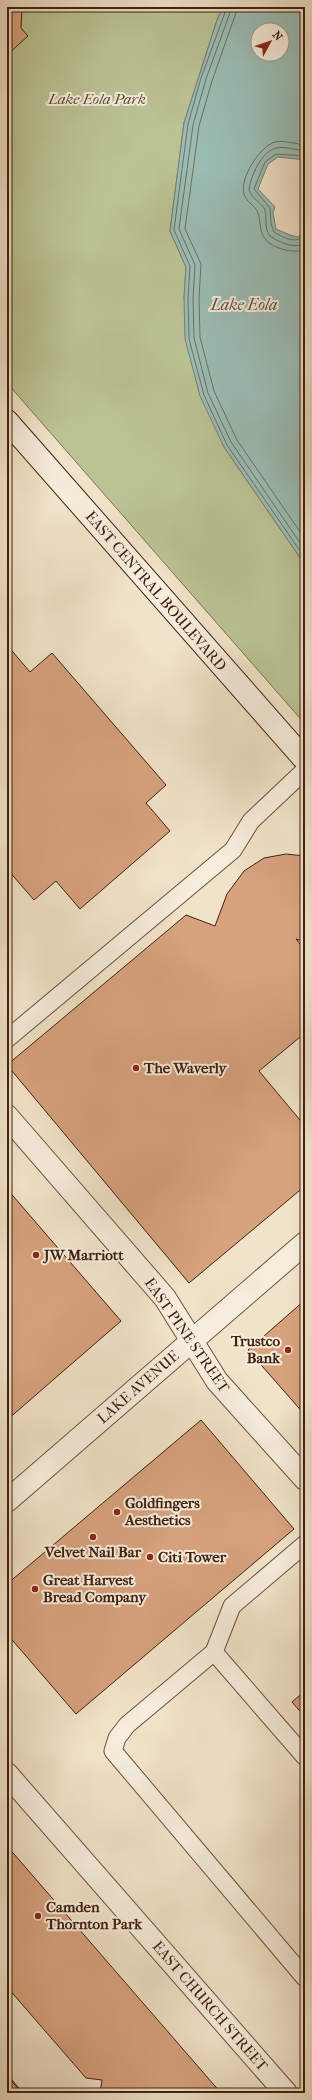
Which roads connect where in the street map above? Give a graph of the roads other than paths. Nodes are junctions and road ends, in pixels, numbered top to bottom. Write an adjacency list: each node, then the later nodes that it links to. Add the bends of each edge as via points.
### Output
1 (7, 421): 2 (street, EAST CENTRAL BOULEVARD)
2 (305, 760)
3 (305, 770): 4 (lane, via 251,821 233,850)
4 (7, 1039)
5 (7, 1116): 7 (street, EAST PINE STREET, via 165,1298)
6 (305, 1243): 7 (street, LAKE AVENUE)
7 (192, 1341): 8 (street, EAST PINE STREET, via 216,1381); 9 (street, LAKE AVENUE)
8 (305, 1480)
9 (7, 1501)
10 (305, 1544): 11 (lane, via 232,1606)
11 (214, 1652): 12 (lane); 14 (lane, via 127,1725 117,1738 113,1751)
12 (305, 1757)
13 (7, 1774): 15 (street, EAST CHURCH STREET)
14 (305, 1978)
15 (286, 2093)

